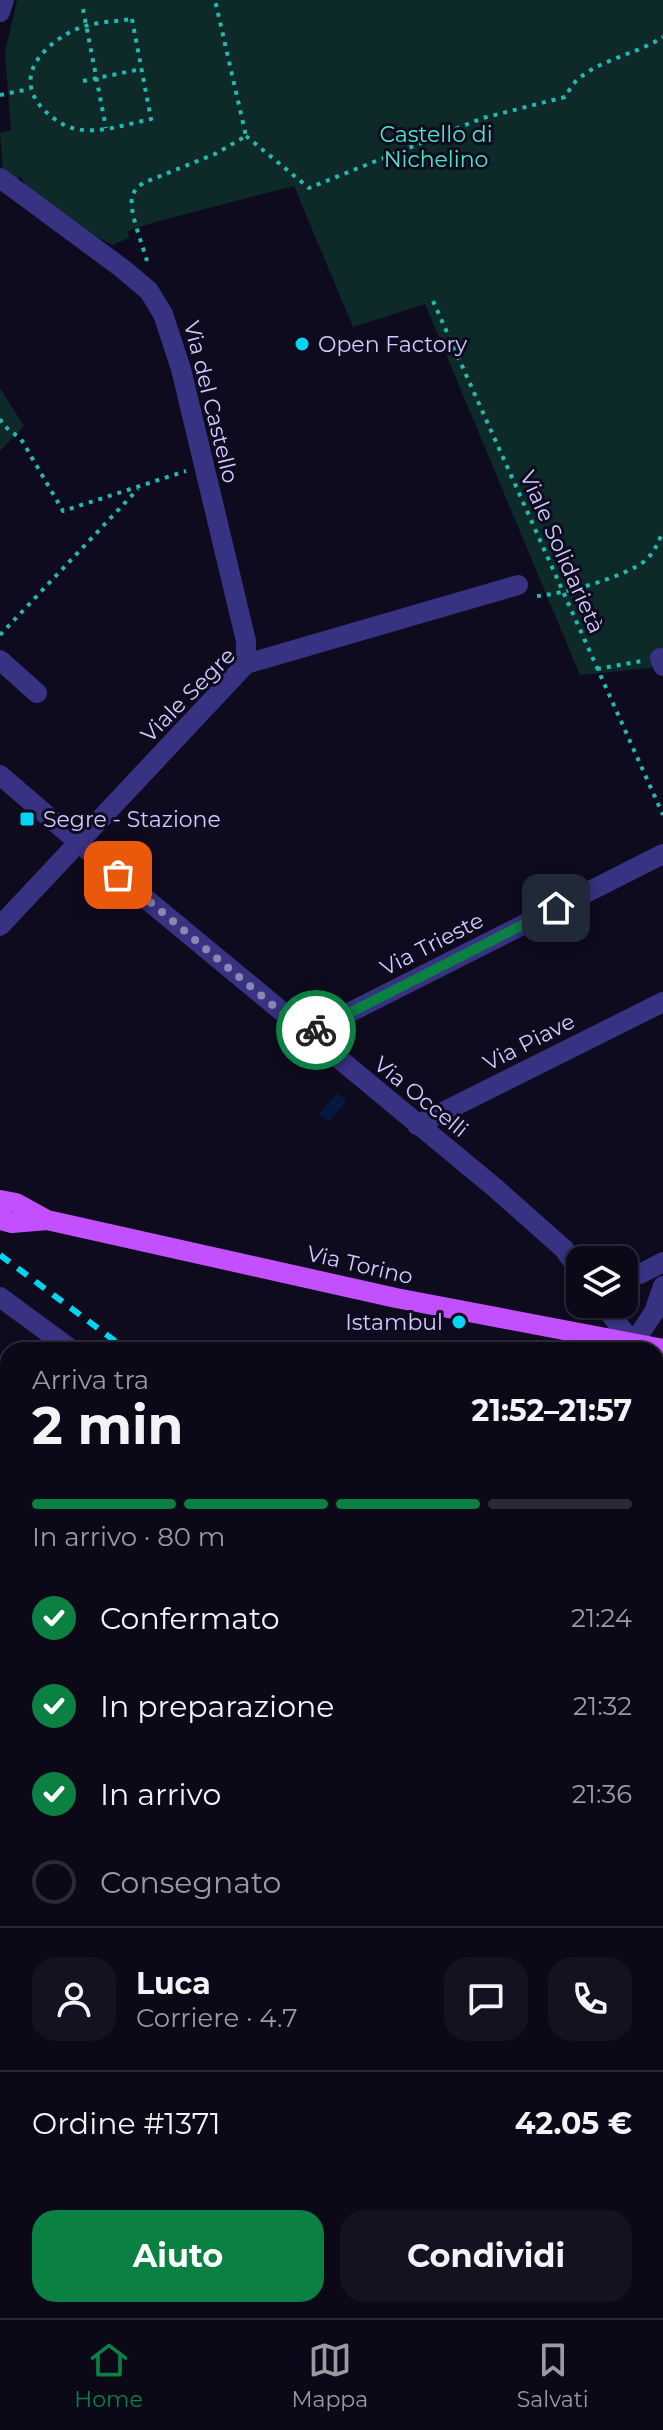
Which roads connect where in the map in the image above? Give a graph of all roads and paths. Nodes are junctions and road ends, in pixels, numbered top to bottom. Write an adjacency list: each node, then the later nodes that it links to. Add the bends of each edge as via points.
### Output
1 (4, 0): 4 (street)
2 (215, 0): 13 (path)
3 (83, 9): 5 (path)
4 (0, 12)
5 (85, 25): 7 (path, via 132,19); 8 (path); 10 (path, via 48,46 36,61)
6 (663, 37): 13 (path, via 602,65 576,81 565,97 483,118 309,188)
7 (141, 69): 8 (path); 12 (path, via 151,119)
8 (96, 78): 9 (path); 12 (path)
9 (83, 81)
10 (30, 89): 11 (path); 12 (path, via 57,121 73,128)
11 (0, 95)
12 (106, 129)
13 (246, 136): 15 (path, via 136,189 132,208 150,273)
14 (0, 178): 15 (street, Via del Castello)
15 (149, 291): 19 (street, Via del Castello, via 173,341)
16 (433, 301): 23 (path, Viale Solidarietà)
17 (0, 419): 18 (path)
18 (2, 426): 20 (path, via 21,439 63,511)
19 (203, 466): 20 (path); 27 (street, Via del Castello, via 246,641)
20 (140, 488): 24 (path)
21 (663, 532): 23 (path, via 645,561)
22 (518, 585): 23 (path, via 537,597); 27 (street, Viale Segre)
23 (562, 592): 28 (path, Viale Solidarietà)
24 (0, 635)
25 (0, 660): 29 (street)
26 (662, 662): 28 (path)
27 (246, 664): 32 (street, Viale Segre)
28 (597, 669): 31 (path, Viale Solidarietà)
29 (37, 693)
30 (0, 775): 32 (street, Via Occelli)
31 (663, 815)
32 (79, 842): 34 (street, Viale Segre); 36 (street, Via Occelli)
33 (663, 854): 36 (street, Via Trieste)
34 (0, 926)
35 (663, 1002): 37 (street, Via Piave)
36 (307, 1034): 37 (street, Via Occelli)
37 (417, 1125): 42 (street, Via Occelli)
38 (0, 1187): 41 (street)
39 (0, 1200): 41 (main road, Via Torino)
40 (0, 1220): 41 (main road, Via Torino)
41 (47, 1220): 49 (main road, Via Torino)
42 (566, 1251)
43 (663, 1262): 44 (street)
44 (638, 1274)
45 (663, 1286): 51 (street)
46 (0, 1297): 48 (street)
47 (613, 1318): 50 (street)
48 (61, 1342)
49 (610, 1342)
50 (630, 1342)
51 (637, 1342)

